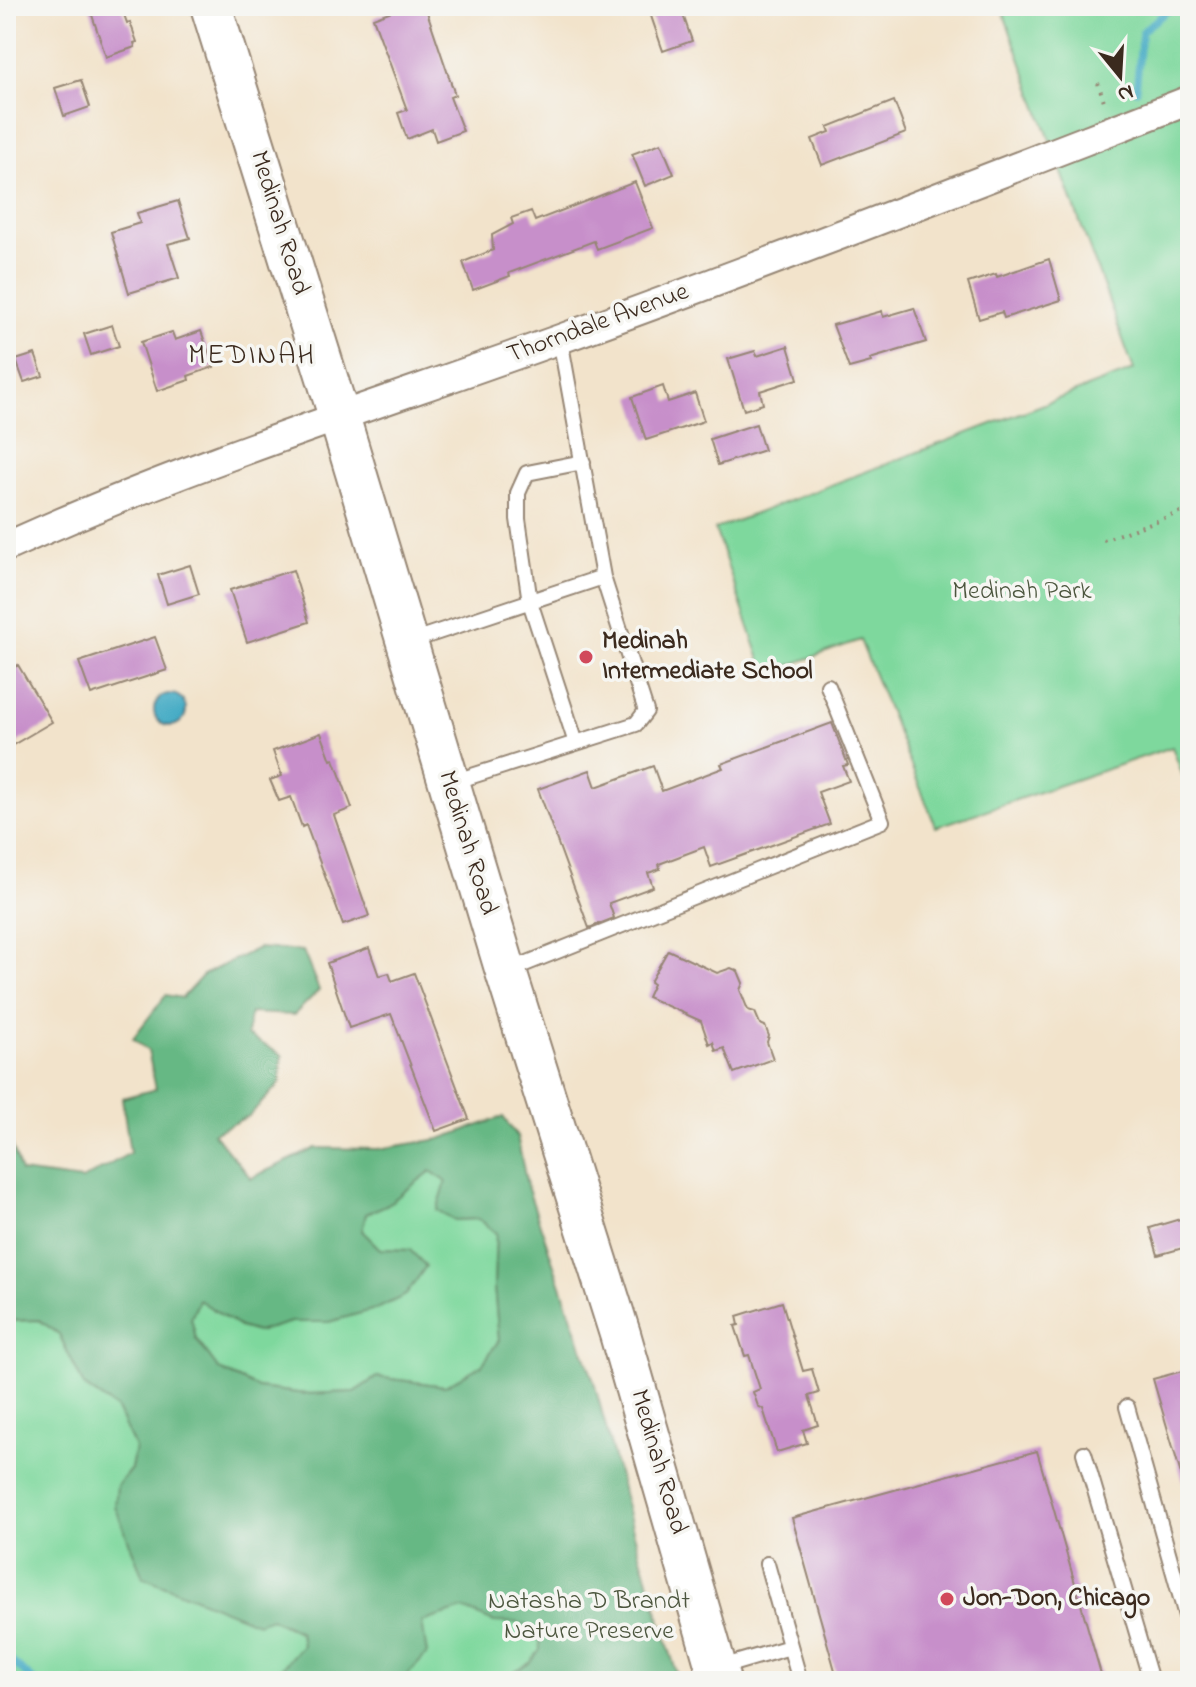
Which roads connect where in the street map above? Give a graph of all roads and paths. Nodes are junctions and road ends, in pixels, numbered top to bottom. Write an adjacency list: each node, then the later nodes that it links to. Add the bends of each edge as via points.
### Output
1 (211, 6): 4 (main road, Medinah Road)
2 (1190, 100): 3 (street, Thorndale Avenue)
3 (560, 339): 4 (street, Thorndale Avenue); 5 (lane)
4 (339, 416): 8 (street, Thorndale Avenue, via 95,506); 11 (main road, Medinah Road)
5 (583, 462): 9 (lane); 10 (lane, via 527,473 518,493)
6 (1190, 509): 7 (path)
7 (1103, 540)
8 (6, 547)
9 (603, 577): 10 (lane); 13 (lane, via 646,711 636,724)
10 (530, 602): 11 (lane); 13 (lane)
11 (407, 642): 14 (main road, Medinah Road)
12 (828, 686): 15 (lane, via 882,821)
13 (576, 743): 14 (lane)
14 (449, 783): 15 (main road, Medinah Road)
15 (506, 972): 21 (main road, Medinah Road, via 620,1334)
16 (1127, 1407): 19 (lane)
17 (1084, 1453): 23 (lane)
18 (767, 1564): 20 (lane)
19 (1190, 1630)
20 (790, 1647): 21 (lane); 22 (lane)
21 (718, 1675)
22 (800, 1681)
23 (1151, 1681)

